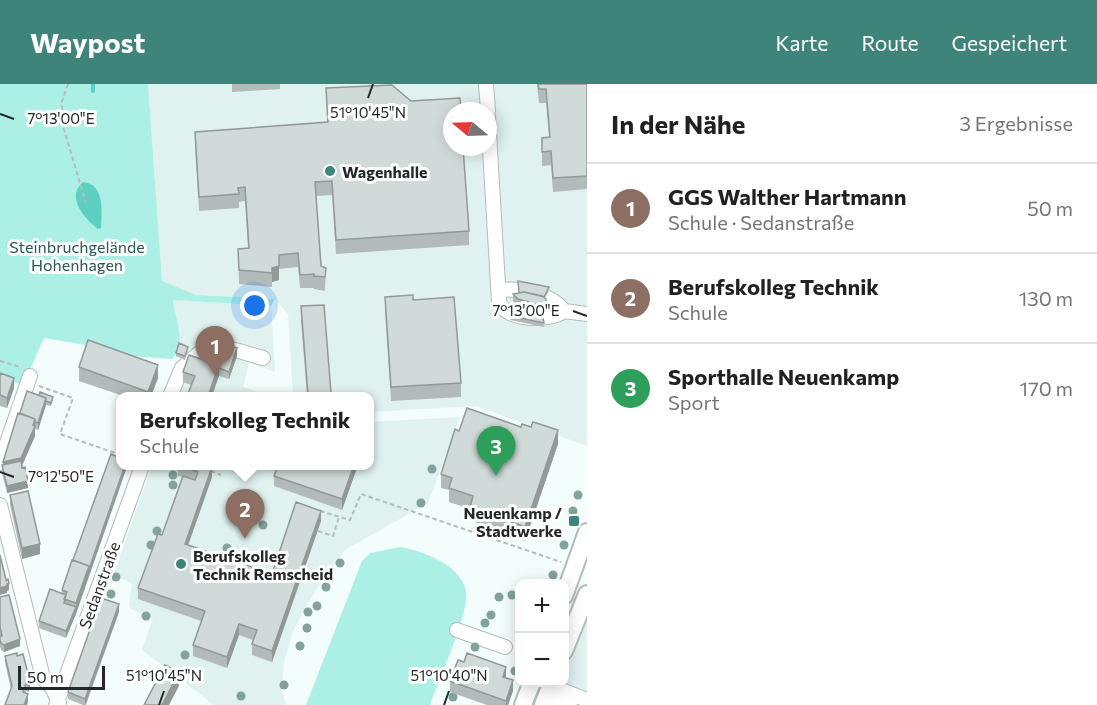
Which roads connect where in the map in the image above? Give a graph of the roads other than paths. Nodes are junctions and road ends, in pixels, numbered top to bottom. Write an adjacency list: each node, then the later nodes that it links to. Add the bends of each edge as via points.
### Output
1 (486, 84): 2 (street)
2 (487, 102)
3 (491, 156): 4 (street)
4 (500, 290): 5 (street, via 541,296 559,304); 5 (street, via 501,309 508,313 535,318 557,316)
5 (564, 311): 6 (street)
6 (587, 314)
7 (263, 358): 9 (street, via 211,343 182,368)
8 (29, 378): 10 (street)
9 (172, 392)
10 (0, 463)
11 (140, 470): 22 (street, Sedanstraße)
12 (0, 505): 22 (street, via 43,678)
13 (587, 532): 14 (main road)
14 (569, 582)
15 (587, 594): 17 (main road)
16 (457, 630): 18 (street)
17 (569, 639)
18 (505, 647)
19 (530, 687): 23 (main road)
20 (548, 692): 21 (street); 24 (street)
21 (587, 700)
22 (57, 704)
23 (523, 705)
24 (570, 705)

